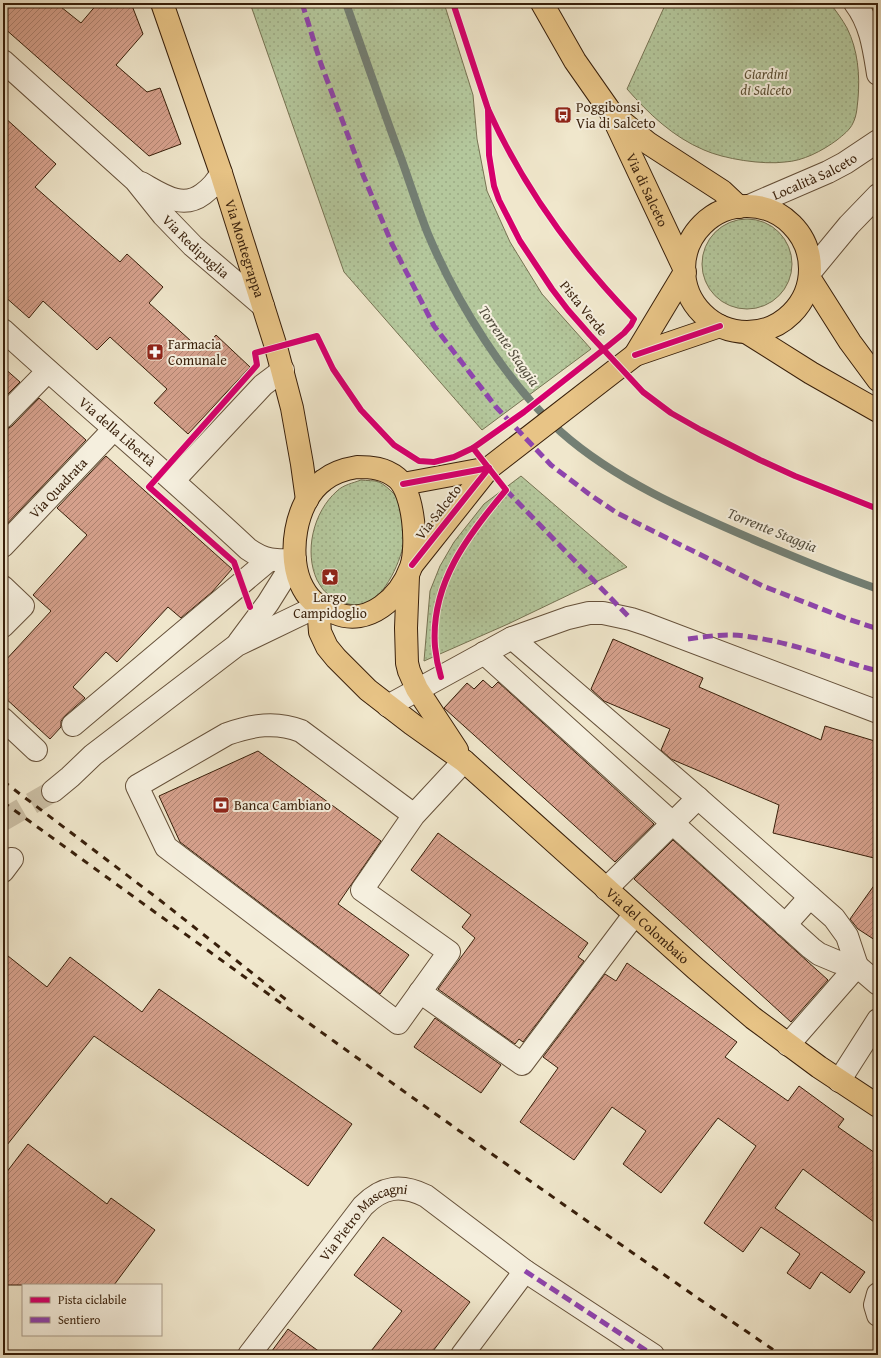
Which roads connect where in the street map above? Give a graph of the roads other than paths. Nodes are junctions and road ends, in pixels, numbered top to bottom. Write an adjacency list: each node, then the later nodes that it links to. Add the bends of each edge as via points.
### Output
1 (162, 3): 8 (main road, Via Montegrappa)
2 (542, 3): 6 (main road, Via di Salceto, via 575,61)
3 (855, 3): 5 (street, via 871,37)
4 (3, 61): 9 (street, Via Redipuglia)
5 (878, 74)
6 (610, 111): 11 (main road, Via di Salceto, via 648,143); 12 (main road, Via di Salceto)
7 (878, 141): 11 (street, Località Salceto, via 828,172)
8 (221, 173): 9 (street, Via Redipuglia, via 206,192 184,202 165,196); 14 (main road, Via Montegrappa)
9 (135, 180): 14 (street, Via Redipuglia, via 188,241)
10 (878, 195): 13 (street, via 849,224)
11 (744, 206): 12 (main road, via 722,211 707,221 695,234 687,250); 13 (main road, via 758,207 775,213 790,223 802,236 808,253)
12 (685, 270): 15 (main road, via 687,286 694,302 705,316); 18 (main road, Via Salceto)
13 (810, 275): 17 (main road, via 804,296 795,311 781,323 770,328); 21 (main road, via 850,342)
14 (263, 306): 19 (main road, Via Montegrappa)
15 (720, 326): 17 (main road); 18 (main road, Via Salceto)
16 (3, 330): 20 (street, Via della Libertà)
17 (746, 332): 22 (main road)
18 (635, 355): 25 (main road, Via Salceto)
19 (283, 370): 26 (street, via 263,385); 28 (main road, Via Montegrappa)
20 (48, 371): 23 (street); 24 (street, Via della Libertà)
21 (878, 380)
22 (878, 411)
23 (3, 418)
24 (114, 429): 26 (street, Via della Libertà); 29 (street, Via Quadrata)
25 (489, 468): 27 (main road, Via Salceto); 32 (main road, Via Salceto)
26 (174, 480): 30 (street, Via della Libertà, via 248,549)
27 (403, 484): 28 (main road, via 381,469 350,468 322,480); 32 (main road, via 412,510 414,545)
28 (307, 500): 31 (main road, via 296,532)
29 (3, 546)
30 (269, 560): 31 (street, Via della Libertà); 43 (street)
31 (295, 560): 34 (main road, via 303,588); 37 (street)
32 (410, 571): 34 (main road, via 391,599 367,615 341,616); 39 (main road, via 406,628 407,663)
33 (3, 587): 35 (street, via 22,606)
34 (318, 606): 37 (street); 40 (main road, via 320,632 327,647 351,674)
35 (3, 626)
36 (512, 638): 38 (street); 41 (street, via 577,615 616,615 661,629); 47 (street)
37 (237, 645): 46 (street, via 93,755)
38 (484, 653): 39 (street); 49 (street)
39 (417, 689): 40 (street); 45 (main road)
40 (388, 706): 45 (main road)
41 (878, 712)
42 (3, 719): 44 (street)
43 (73, 725)
44 (36, 750)
45 (464, 761): 48 (street); 50 (main road, Via del Colombaio)
46 (53, 791)
47 (698, 798): 49 (street); 51 (street)
48 (414, 815): 56 (street, via 362,890 449,952); 56 (street, via 305,734 292,727 280,725 255,726 228,734 137,786 166,847 398,1023)
49 (672, 823): 50 (street); 53 (street)
50 (606, 889): 52 (main road, Via del Colombaio)
51 (810, 897): 53 (street); 54 (street, via 841,927 851,946)
52 (634, 915): 56 (street, via 522,1064); 58 (main road, Via del Colombaio)
53 (785, 925): 54 (street, via 819,954)
54 (857, 966): 55 (street); 58 (street)
55 (878, 984)
56 (420, 992)
57 (878, 1020): 59 (street)
58 (788, 1045): 59 (main road, Via del Colombaio)
59 (839, 1081): 60 (main road, Via del Colombaio)
60 (878, 1106)
61 (526, 1271): 64 (street, Via Pietro Mascagni, via 426,1196 410,1189 399,1188 379,1193 363,1206); 65 (street); 66 (street, Via Pietro Mascagni)
62 (878, 1294): 63 (street, via 875,1305)
63 (878, 1315)
64 (249, 1355)
65 (462, 1355)
66 (653, 1355)

